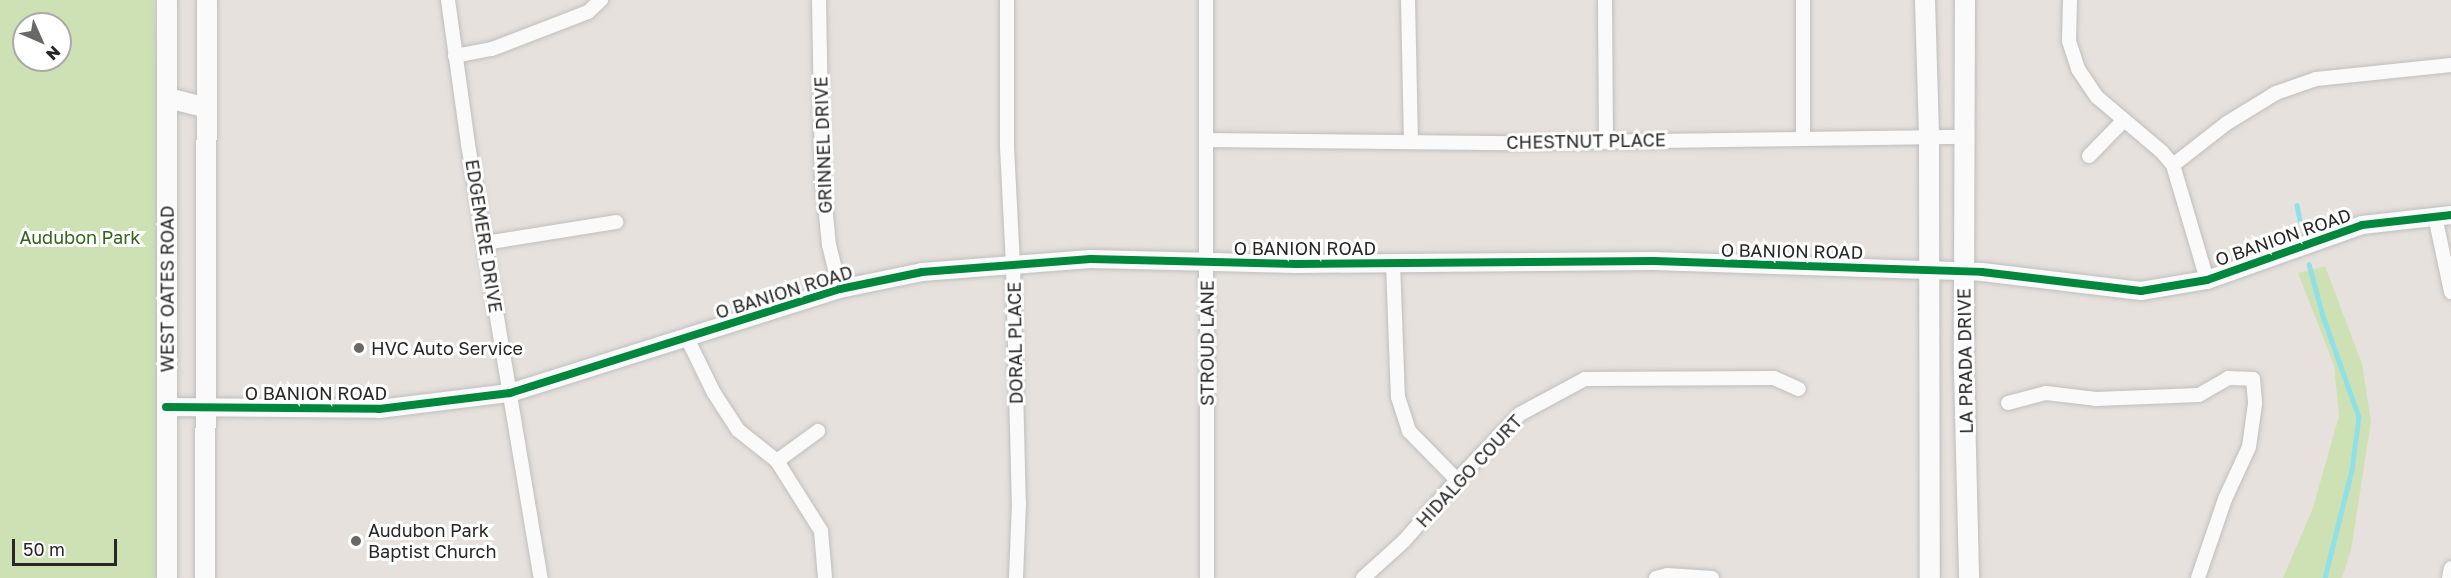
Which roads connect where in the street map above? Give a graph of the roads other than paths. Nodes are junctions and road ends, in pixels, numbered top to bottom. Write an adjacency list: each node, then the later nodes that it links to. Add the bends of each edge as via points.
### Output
1 (167, 0): 16 (main road, WEST OATES ROAD)
2 (207, 0): 17 (main road)
3 (448, 0): 14 (street, EDGEMERE DRIVE)
4 (602, 0): 14 (street, via 588,12 492,49)
5 (819, 0): 36 (street, GRINNEL DRIVE, via 822,174 829,245)
6 (1007, 0): 32 (street, DORAL PLACE, via 1007,147)
7 (1206, 0): 22 (street, STROUD LANE)
8 (1408, 0): 23 (street)
9 (1605, 0): 24 (street)
10 (1803, 0): 21 (street)
11 (1925, 0): 20 (main road, LA PRADA DRIVE)
12 (1965, 0): 19 (main road, LA PRADA DRIVE)
13 (2070, 0): 18 (street, via 2069,41 2078,69 2097,97)
14 (455, 56): 29 (street, EDGEMERE DRIVE)
15 (2451, 65): 26 (street, via 2316,79 2276,93 2227,123)
16 (168, 98): 17 (main road); 42 (main road, WEST OATES ROAD)
17 (207, 108): 43 (main road)
18 (2124, 120): 25 (street); 26 (street)
19 (1966, 137): 20 (street, CHESTNUT PLACE); 34 (main road, LA PRADA DRIVE)
20 (1929, 138): 21 (street, CHESTNUT PLACE); 33 (main road, LA PRADA DRIVE)
21 (1803, 139): 24 (street, CHESTNUT PLACE)
22 (1206, 140): 23 (street, CHESTNUT PLACE); 30 (street, STROUD LANE)
23 (1411, 140): 24 (street, CHESTNUT PLACE)
24 (1606, 141)
25 (2089, 156)
26 (2173, 165): 35 (street)
27 (2443, 215): 35 (street, O BANION ROAD, via 2362,225); 37 (street)
28 (616, 222): 29 (street)
29 (485, 243): 40 (street, EDGEMERE DRIVE)
30 (1206, 261): 31 (street, O BANION ROAD); 32 (street, O BANION ROAD, via 1091,259); 53 (street, STROUD LANE)
31 (1393, 263): 33 (street, O BANION ROAD, via 1654,261); 46 (street, via 1398,397 1409,431)
32 (1013, 265): 36 (street, O BANION ROAD, via 922,272); 52 (street, DORAL PLACE, via 1019,503)
33 (1928, 270): 34 (street, O BANION ROAD); 57 (main road, LA PRADA DRIVE)
34 (1965, 271): 35 (street, O BANION ROAD, via 2141,291); 58 (main road, LA PRADA DRIVE)
35 (2207, 280)
36 (840, 289): 38 (street, O BANION ROAD)
37 (2451, 292)
38 (687, 338): 40 (street, O BANION ROAD); 45 (street, via 714,393 738,430)
39 (1799, 389): 46 (street, HIDALGO COURT, via 1774,378 1585,379 1520,414)
40 (510, 393): 43 (street, O BANION ROAD, via 380,409); 50 (street, EDGEMERE DRIVE)
41 (2008, 403): 59 (street, via 2046,393 2096,399 2199,395 2228,378 2253,379 2255,404 2249,447 2225,499)
42 (166, 407): 43 (street, O BANION ROAD); 48 (main road, WEST OATES ROAD)
43 (206, 407): 49 (main road)
44 (818, 431): 45 (street)
45 (777, 461): 51 (street, via 821,531)
46 (1457, 480): 54 (street, HIDALGO COURT, via 1404,541)
47 (2451, 568): 60 (street)
48 (167, 578)
49 (205, 578)
50 (541, 578)
51 (825, 578)
52 (1016, 578)
53 (1207, 578)
54 (1363, 578)
55 (1656, 578): 56 (street)
56 (1712, 578)
57 (1930, 578)
58 (1969, 578)
59 (2198, 578)
60 (2449, 578)

